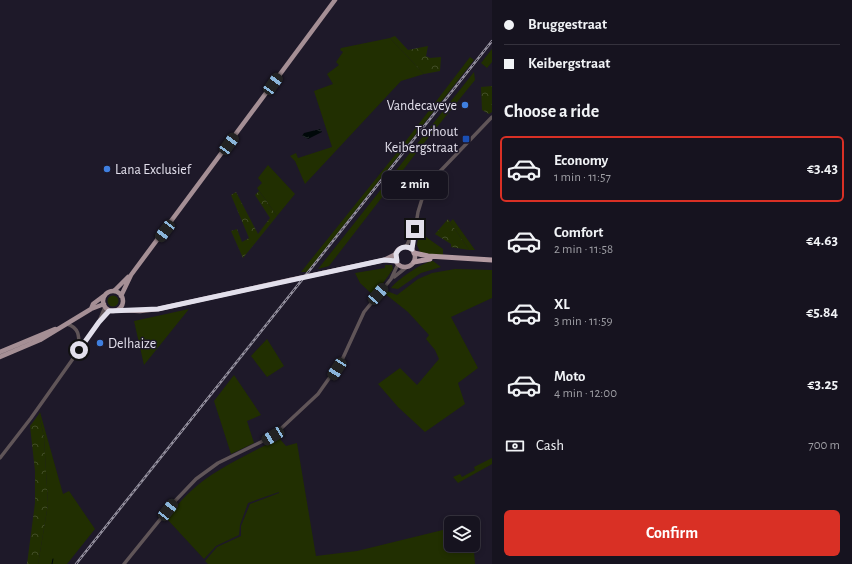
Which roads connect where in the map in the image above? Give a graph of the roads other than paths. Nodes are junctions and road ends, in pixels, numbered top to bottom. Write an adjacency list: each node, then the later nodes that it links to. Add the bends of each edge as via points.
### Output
1 (334, 0): 13 (main road)
2 (492, 117): 3 (street, via 426,186)
3 (414, 232): 4 (street); 5 (street)
4 (406, 247): 5 (main road); 6 (main road)
5 (413, 251): 7 (highway, via 420,255); 11 (main road)
6 (396, 254): 8 (main road); 10 (main road)
7 (455, 259): 9 (highway); 11 (highway, via 425,259)
8 (384, 260): 10 (main road); 21 (main road, bridge, via 166,307)
9 (492, 260)
10 (398, 262): 12 (main road); 14 (street)
11 (414, 262): 12 (main road)
12 (408, 266): 14 (street)
13 (131, 274): 15 (main road); 17 (main road)
14 (391, 279): 29 (street, via 364,312 342,360 315,398 273,436 218,463 196,479)
15 (114, 292): 16 (main road); 17 (main road)
16 (105, 296): 18 (main road); 19 (main road, via 93,304)
17 (122, 298): 20 (main road, via 123,305); 21 (main road, via 127,306)
18 (104, 305): 19 (main road); 22 (main road); 23 (street)
19 (91, 309): 24 (main road)
20 (119, 310): 21 (main road); 22 (main road)
21 (136, 310)
22 (109, 311): 23 (street)
23 (99, 322): 25 (street)
24 (68, 324): 25 (street, via 78,331); 26 (main road); 27 (main road, via 40,340)
25 (79, 350): 28 (street)
26 (0, 352)
27 (0, 357)
28 (0, 458)
29 (124, 564)

